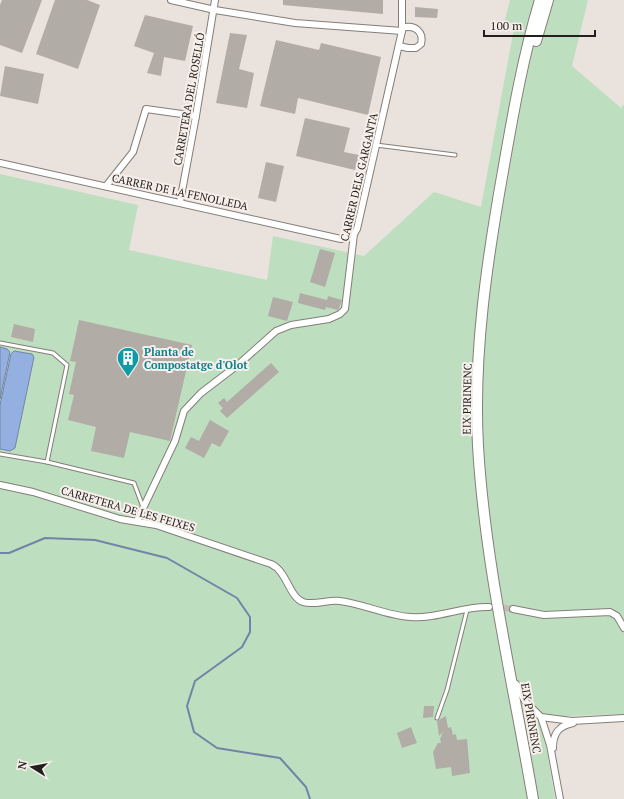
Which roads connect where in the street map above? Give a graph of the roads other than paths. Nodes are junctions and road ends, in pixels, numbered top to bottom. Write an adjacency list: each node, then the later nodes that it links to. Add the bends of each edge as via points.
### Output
1 (171, 0): 7 (street)
2 (215, 0): 7 (street, CARRETERA DEL ROSELLÓ)
3 (402, 0): 8 (street, CARRER DELS GARGANTA)
4 (534, 0): 9 (main road)
5 (540, 0): 9 (main road, EIX PIRINENC)
6 (548, 0): 12 (main road)
7 (215, 10): 8 (street, via 296,23); 11 (street, CARRETERA DEL ROSELLÓ)
8 (402, 30): 10 (street, CARRER DELS GARGANTA); 10 (street, via 414,28 421,32 423,37 421,44 416,48)
9 (530, 38): 12 (main road, EIX PIRINENC)
10 (399, 46): 13 (street, CARRER DELS GARGANTA)
11 (196, 116): 16 (street, via 146,109 133,152); 17 (street, CARRETERA DEL ROSELLÓ)
12 (512, 122): 29 (main road, EIX PIRINENC, via 485,284 480,338 478,411 478,444 487,537)
13 (376, 145): 14 (lane); 18 (street, CARRER DELS GARGANTA)
14 (455, 155)
15 (0, 163): 16 (street, CARRER DE LA FENOLLEDA)
16 (106, 186): 17 (street, CARRER DE LA FENOLLEDA)
17 (180, 202): 18 (street, CARRER DE LA FENOLLEDA, via 341,239)
18 (354, 234): 23 (street, CARRER DELS GARGANTA, via 345,309 329,319 291,324 276,331 201,393 184,411 175,441)
19 (0, 343): 21 (lane, via 53,353 67,365)
20 (0, 454): 21 (lane)
21 (47, 462): 23 (lane, via 134,483)
22 (0, 485): 24 (street, CARRETERA DE LES FEIXES)
23 (143, 507): 24 (street, CARRER DELS GARGANTA)
24 (137, 522): 26 (street, CARRETERA DE LES FEIXES, via 180,533 276,566 297,598 304,602 340,601 410,617 432,617)
25 (489, 607): 26 (street, CARRETERA DE LES FEIXES)
26 (467, 608): 31 (lane, via 447,690)
27 (513, 609): 28 (street, via 544,615 610,612 617,616)
28 (624, 628)
29 (510, 669): 30 (street, via 520,694); 35 (main road, EIX PIRINENC)
30 (541, 717): 33 (street); 34 (street)
31 (437, 718)
32 (624, 718): 33 (street)
33 (582, 720): 34 (street, via 562,726 555,735)
34 (554, 765): 36 (street)
35 (533, 799)
36 (560, 799)

